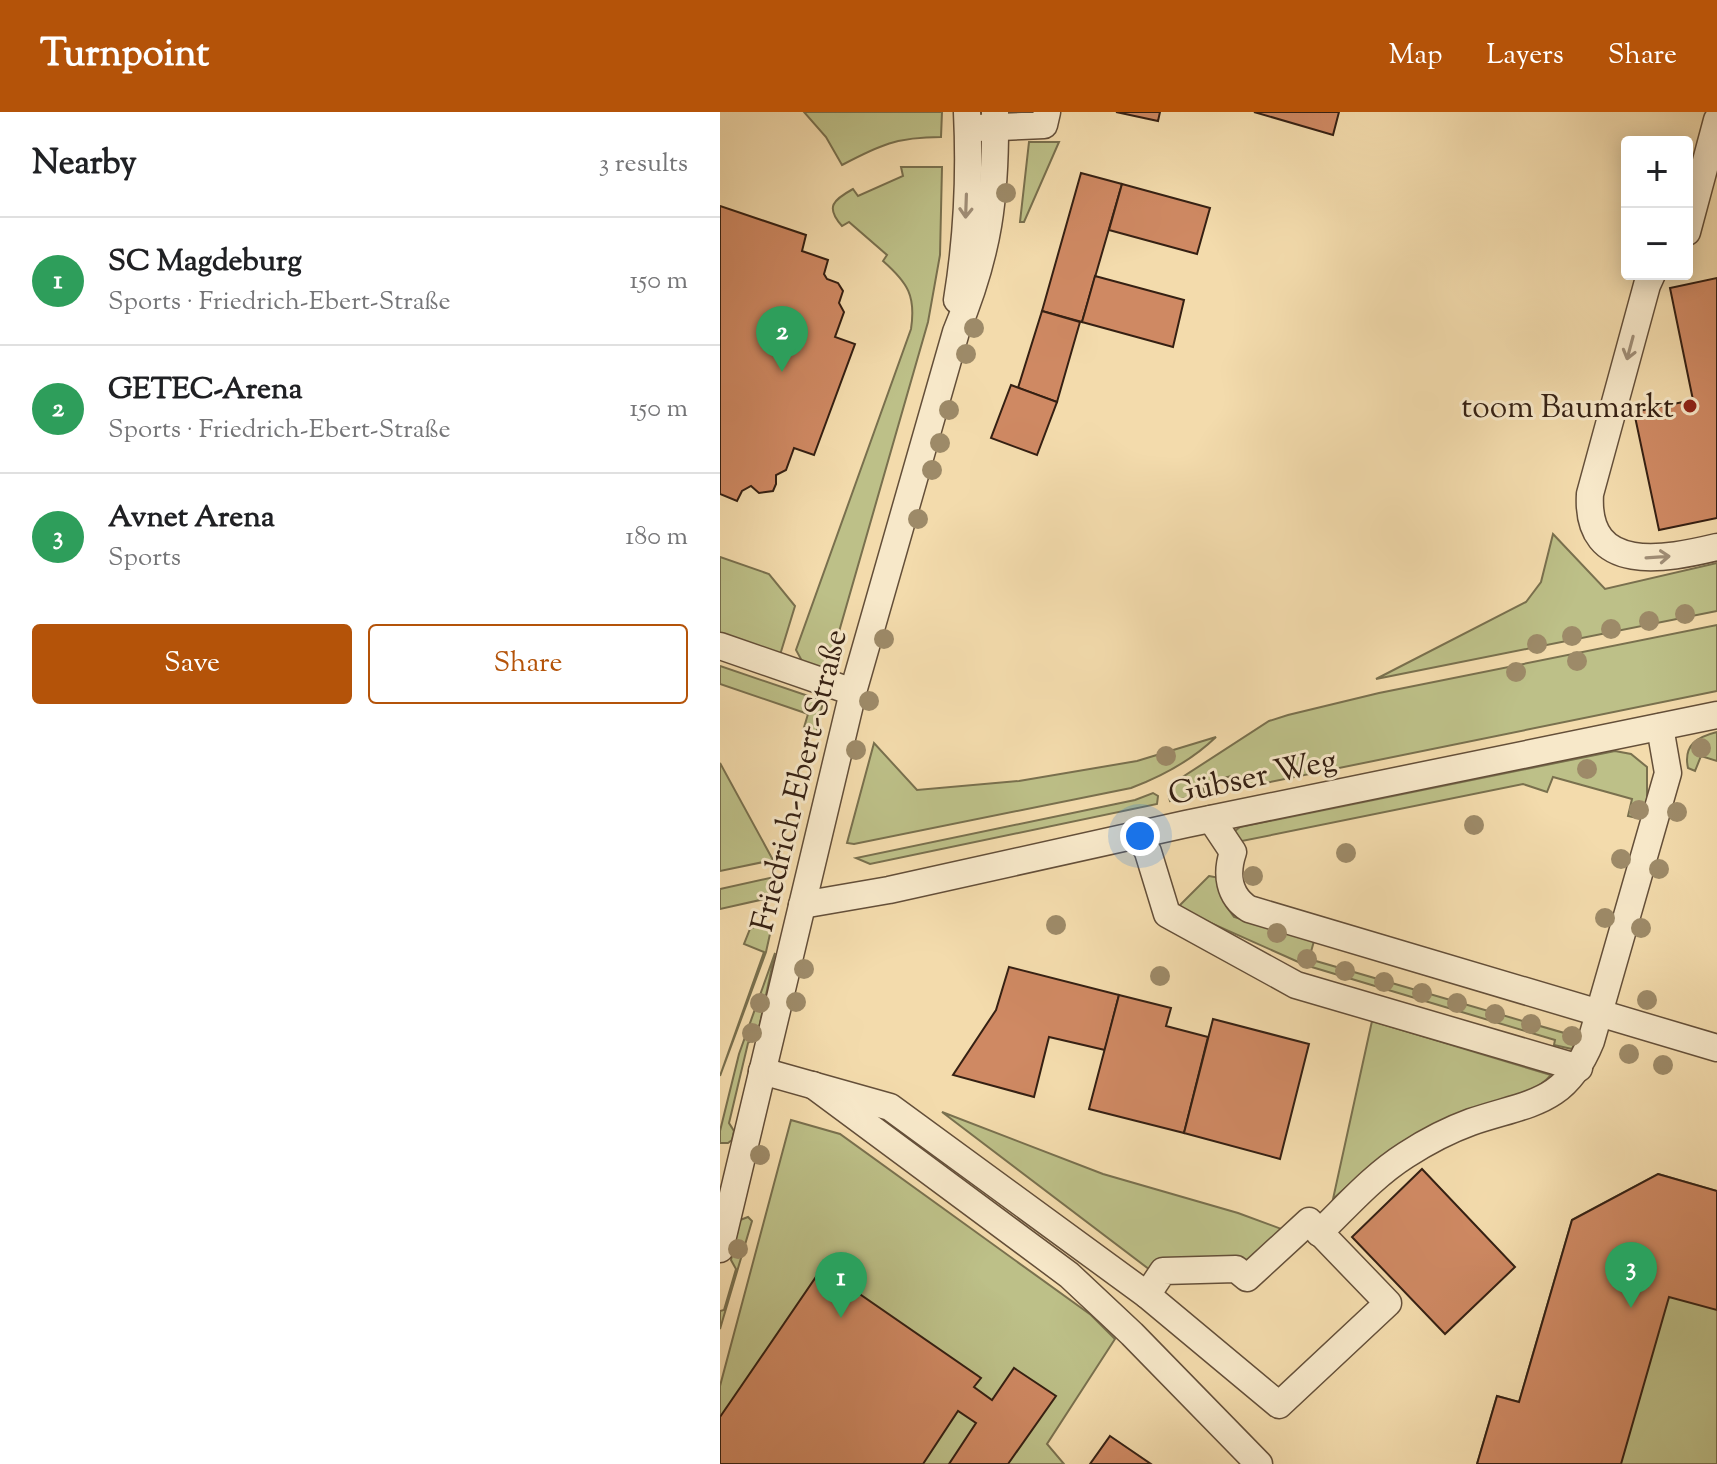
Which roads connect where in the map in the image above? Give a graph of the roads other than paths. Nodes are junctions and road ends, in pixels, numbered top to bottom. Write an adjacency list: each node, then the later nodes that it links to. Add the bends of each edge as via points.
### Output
1 (1047, 112): 3 (street, Friedrich-Ebert-Straße, via 1044,125)
2 (967, 120): 3 (street, Friedrich-Ebert-Straße); 7 (street, Friedrich-Ebert-Straße, one-way to 7)
3 (995, 120): 7 (street, Friedrich-Ebert-Straße, via 987,244)
4 (1717, 120): 5 (street)
5 (1693, 210)
6 (1649, 280): 8 (street, one-way to 8, via 1590,494 1592,517 1606,542 1633,556 1663,558)
7 (956, 332): 10 (street, Friedrich-Ebert-Straße)
8 (1717, 547)
9 (720, 646): 10 (street)
10 (853, 692): 15 (street, Friedrich-Ebert-Straße)
11 (1717, 715): 12 (street, Gübser Weg)
12 (1660, 727): 13 (street, Gübser Weg); 16 (street, via 1668,773)
13 (1211, 819): 14 (street, Gübser Weg); 16 (street, via 1233,852 1228,870 1234,894 1249,909)
14 (1139, 835): 15 (street, Gübser Weg); 18 (street, via 1167,914 1296,985)
15 (802, 905): 19 (street, Friedrich-Ebert-Straße)
16 (1599, 1013): 17 (street); 18 (street)
17 (1717, 1048)
18 (1579, 1068): 21 (street, via 1540,1100 1468,1123 1405,1155)
19 (762, 1071): 20 (street); 22 (street, Friedrich-Ebert-Straße)
20 (813, 1085): 23 (street, via 890,1107); 24 (street, via 1069,1275)
21 (1319, 1233): 23 (street, via 1309,1221 1247,1278 1236,1269 1163,1271); 23 (street, via 1388,1303 1279,1405)
22 (720, 1249)
23 (1147, 1295)
24 (1259, 1464)

